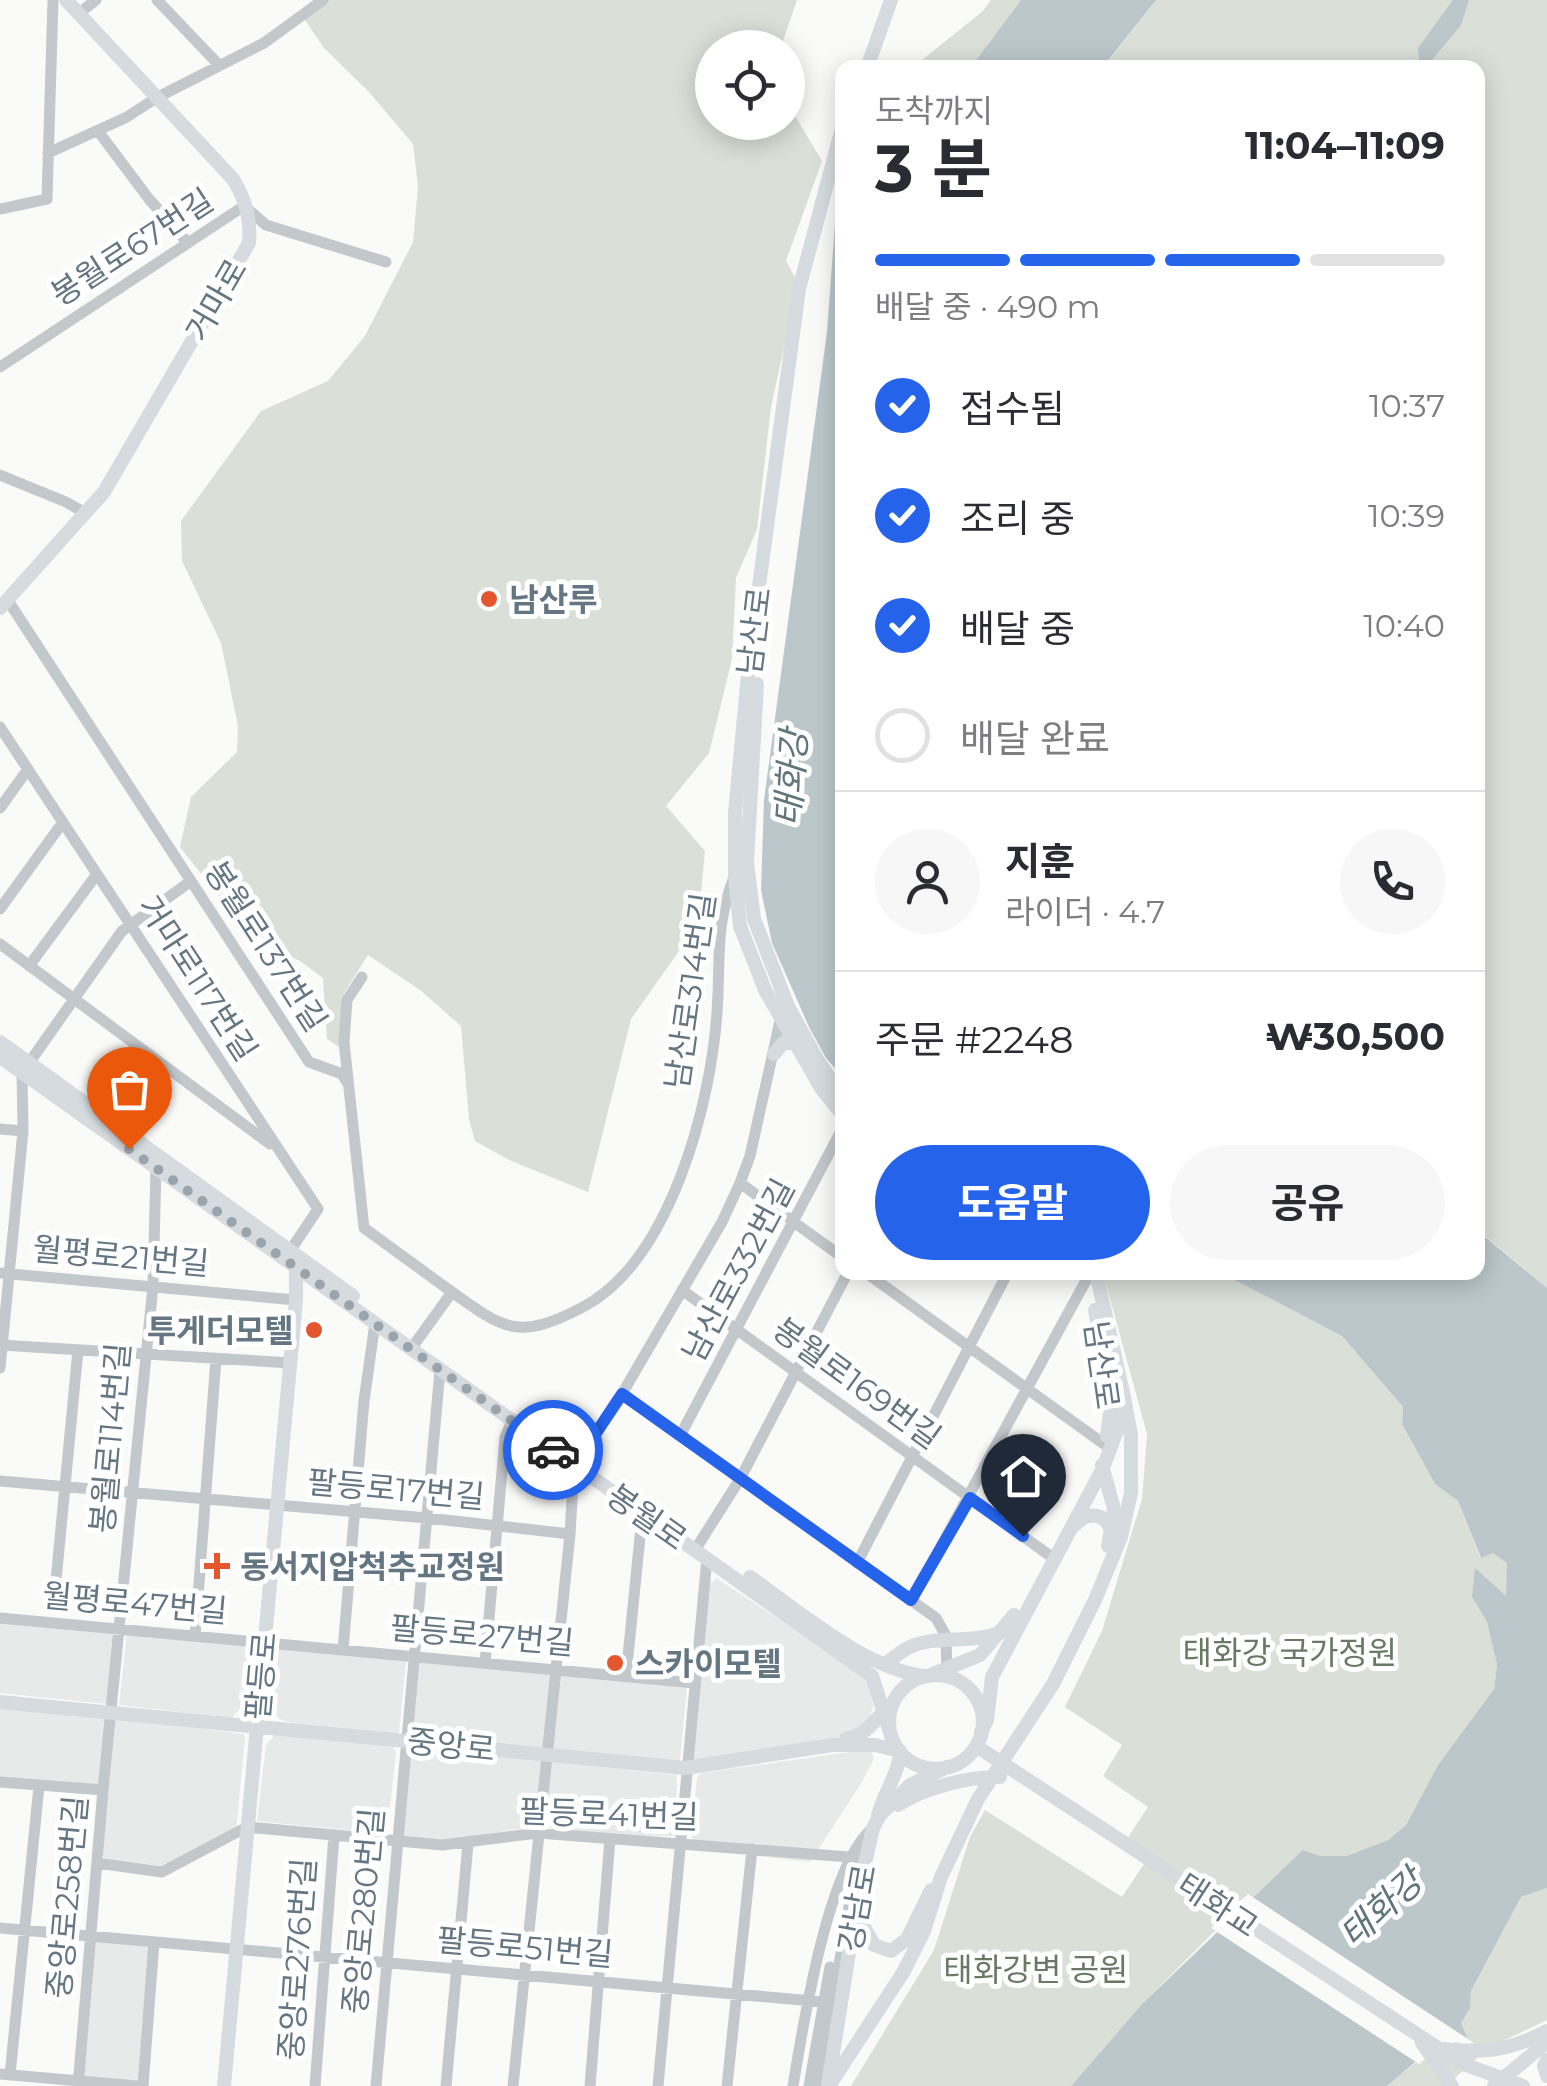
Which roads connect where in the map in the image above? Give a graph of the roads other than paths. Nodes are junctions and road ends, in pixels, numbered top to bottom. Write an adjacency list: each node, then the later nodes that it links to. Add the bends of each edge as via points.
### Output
1 (53, 0): 14 (street)
2 (66, 0): 8 (main road)
3 (96, 0): 8 (street)
4 (157, 0): 11 (street)
5 (323, 0): 11 (street)
6 (881, 0): 9 (main road)
7 (891, 0): 10 (main road)
8 (78, 14): 12 (main road)
9 (862, 60)
10 (869, 60)
11 (219, 65): 12 (street)
12 (156, 98): 13 (street); 17 (main road, via 233,179)
13 (98, 130): 14 (street); 19 (street)
14 (48, 153): 18 (street, via 47,199)
15 (835, 154): 31 (main road, 남산로, via 799,289 750,653)
16 (835, 179): 29 (main road, 남산로, via 801,313 760,634)
17 (244, 206): 19 (street, 봉월로67번길); 20 (street, via 266,225); 23 (main road, 거마로, via 250,244 104,492)
18 (0, 209)
19 (188, 243): 21 (street, 봉월로67번길)
20 (386, 262)
21 (0, 367)
22 (0, 475): 23 (street)
23 (85, 513): 24 (main road, 거마로)
24 (4, 604): 32 (street, 봉월로137번길)
25 (0, 726): 26 (street, 거마로117번길)
26 (28, 770): 27 (street); 28 (street, 거마로117번길)
27 (0, 808)
28 (63, 822): 30 (street, 거마로117번길); 33 (street)
29 (747, 862): 31 (street, 남산로314번길); 48 (main road, 남산로, via 754,919 774,977)
30 (97, 874): 34 (street, 거마로117번길); 38 (street)
31 (735, 875): 35 (main road, 남산로); 37 (street, 남산로314번길)
32 (192, 881): 34 (street); 47 (street, 봉월로137번길, via 310,1062)
33 (0, 909)
34 (129, 924): 40 (street); 54 (street, 거마로117번길)
35 (746, 940): 37 (street, via 731,936); 41 (main road, 남산로)
36 (0, 944): 38 (street)
37 (718, 945): 68 (street, 남산로314번길, via 717,1012 698,1122 664,1214 640,1256 609,1292 534,1327 500,1325)
38 (29, 966): 40 (street)
39 (362, 977): 47 (street, via 347,1000)
40 (74, 999): 46 (street); 54 (street)
41 (780, 1021): 43 (main road, 남산로); 44 (street)
42 (0, 1042): 46 (main road)
43 (794, 1044): 44 (main road, via 783,1043); 50 (main road, 남산로)
44 (774, 1054): 56 (street)
45 (0, 1057): 46 (main road, 봉월로)
46 (26, 1068): 49 (main road, 봉월로); 52 (street)
47 (348, 1082): 68 (street, via 364,1228)
48 (835, 1085)
49 (51, 1086): 55 (main road, 봉월로); 59 (main road)
50 (835, 1105)
51 (0, 1128): 52 (street)
52 (23, 1131): 60 (street)
53 (835, 1143): 57 (street, 남산로332번길)
54 (277, 1150): 59 (street, 거마로117번길, via 318,1209)
55 (156, 1168): 59 (main road, 봉월로); 67 (street, 봉월로114번길)
56 (740, 1183): 57 (street); 69 (street)
57 (796, 1223): 58 (street); 72 (street, 남산로332번길)
58 (835, 1251)
59 (290, 1259): 70 (main road, 팔등로); 71 (main road, 봉월로); 74 (main road)
60 (5, 1273): 67 (street, 월평로21번길); 73 (street)
61 (844, 1280): 82 (street)
62 (876, 1280): 75 (street)
63 (1004, 1280): 75 (street)
64 (1087, 1280): 83 (street)
65 (1092, 1280): 88 (main road, 남산로, via 1111,1406)
66 (1093, 1280): 85 (main road, 남산로)
67 (152, 1286): 70 (street, 월평로21번길); 77 (street, 봉월로114번길)
68 (452, 1292): 74 (street)
69 (680, 1294): 72 (street, 봉월로169번길); 84 (street)
70 (296, 1300): 79 (main road, 팔등로)
71 (375, 1323): 74 (main road, 봉월로); 100 (street)
72 (738, 1330): 82 (street, 봉월로169번길); 87 (street, 남산로332번길)
73 (1, 1345): 76 (street); 80 (street)
74 (414, 1345): 81 (main road, 봉월로); 90 (main road)
75 (970, 1348): 83 (street); 89 (street)
76 (78, 1350): 77 (street); 94 (street)
77 (144, 1355): 78 (street); 96 (street, 봉월로114번길)
78 (216, 1358): 79 (street); 98 (street)
79 (290, 1363): 99 (main road, 팔등로)
80 (0, 1368)
81 (440, 1370): 86 (main road, 봉월로); 102 (street, 중앙로280번길)
82 (796, 1372): 89 (street, 봉월로169번길); 92 (street)
83 (1028, 1390): 88 (street); 97 (street)
84 (622, 1394): 87 (street); 90 (street)
85 (1124, 1398): 91 (main road, 남산로, via 1120,1425); 95 (main road, via 1132,1435)
86 (512, 1421): 90 (main road, 봉월로); 103 (street, via 504,1437)
87 (680, 1436): 92 (street)
88 (1103, 1447): 91 (main road, 남산로)
89 (912, 1456): 97 (street, 봉월로169번길); 109 (street)
90 (576, 1462): 101 (main road); 104 (street)
91 (1098, 1469): 95 (main road); 105 (main road, 남산로, via 1114,1509); 106 (main road, 남산로); 108 (main road, 남산로)
92 (740, 1479): 107 (street); 109 (street)
93 (0, 1481): 94 (street, 팔등로17번길)
94 (64, 1487): 96 (street, 팔등로17번길); 110 (street)
95 (1131, 1493): 112 (main road)
96 (133, 1494): 98 (street, 팔등로17번길); 114 (street, 봉월로114번길)
97 (970, 1498): 108 (street, 봉월로169번길); 111 (street)
98 (206, 1500): 99 (street, 팔등로17번길); 116 (street)
99 (277, 1506): 100 (street, 팔등로17번길); 117 (main road, 팔등로)
100 (355, 1512): 102 (street, 팔등로17번길); 119 (street)
101 (648, 1512): 107 (main road); 125 (street)
102 (427, 1518): 103 (street, 팔등로17번길); 120 (street, 중앙로280번길)
103 (498, 1526): 104 (street, 팔등로17번길); 121 (street)
104 (570, 1534): 123 (street)
105 (1112, 1534): 106 (main road, via 1106,1520 1088,1515); 112 (main road)
106 (1066, 1537): 136 (main road, 남산로, via 992,1677)
107 (701, 1550): 122 (main road); 127 (street); 131 (main road, 봉월로, via 872,1676)
108 (1049, 1555): 115 (main road, 남산로)
109 (857, 1562): 111 (street)
110 (55, 1591)
111 (911, 1600): 118 (street, via 936,1618)
112 (1095, 1600): 156 (main road, via 1053,1684 978,1799)
113 (0, 1618): 114 (street, 월평로47번길)
114 (120, 1629): 116 (street, 월평로47번길); 130 (street, 봉월로114번길)
115 (1002, 1632): 118 (main road); 124 (main road, 남산로, via 980,1656)
116 (195, 1636): 117 (street, 월평로47번길)
117 (264, 1642): 119 (street, 팔등로27번길); 132 (main road, 팔등로)
118 (946, 1642): 122 (main road, via 909,1647); 124 (street)
119 (342, 1650): 120 (street, 팔등로27번길)
120 (413, 1656): 121 (street, 팔등로27번길); 134 (street, 중앙로280번길)
121 (486, 1663): 123 (street, 팔등로27번길)
122 (884, 1664): 126 (main road)
123 (555, 1670): 125 (street, 팔등로27번길); 138 (street)
124 (947, 1672): 126 (main road); 136 (main road, via 976,1699)
125 (626, 1676): 127 (street, 팔등로27번길)
126 (927, 1676): 128 (main road)
127 (694, 1683): 140 (street)
128 (896, 1697): 131 (main road); 133 (main road)
129 (0, 1702): 130 (main road, 중앙로)
130 (112, 1712): 132 (main road, 중앙로); 144 (street, 중앙로258번길)
131 (882, 1712): 133 (main road, 봉월로); 135 (main road, via 857,1737)
132 (257, 1725): 134 (main road, 중앙로); 146 (main road, 팔등로)
133 (890, 1732): 137 (main road)
134 (404, 1740): 138 (main road, 중앙로); 150 (street, 중앙로280번길)
135 (832, 1744): 137 (main road, 중앙로); 140 (main road, 중앙로)
136 (981, 1744): 139 (main road); 141 (main road, 태화교)
137 (900, 1751): 139 (main road, via 922,1766); 145 (main road)
138 (546, 1755): 140 (main road, 중앙로); 147 (street)
139 (946, 1767): 145 (main road, 강남로, via 910,1784)
140 (685, 1768): 152 (street)
141 (1022, 1777): 145 (main road, via 972,1776 910,1798); 172 (main road, 태화교)
142 (0, 1782): 143 (street)
143 (39, 1786): 144 (street); 159 (street)
144 (103, 1790): 155 (street, 중앙로258번길)
145 (875, 1824): 154 (street); 157 (main road, 강남로)
146 (248, 1827): 148 (street, 팔등로41번길); 155 (street, via 162,1872); 162 (main road, 팔등로)
147 (538, 1833): 149 (street, 팔등로41번길); 151 (street, 팔등로41번길); 166 (street)
148 (334, 1836): 150 (street, 팔등로41번길); 163 (street, 중앙로276번길)
149 (610, 1839): 152 (street, 팔등로41번길); 167 (street)
150 (396, 1842): 151 (street, 팔등로41번길); 164 (street, 중앙로280번길)
151 (468, 1844): 165 (street)
152 (678, 1844): 153 (street, 팔등로41번길); 168 (street)
153 (752, 1849): 154 (street, 팔등로41번길); 169 (street)
154 (854, 1853): 157 (street); 170 (street, via 836,1894)
155 (97, 1863): 160 (street, 중앙로258번길)
156 (941, 1877): 157 (main road, via 907,1939 891,1950 868,1936); 194 (main road, via 904,1971)
157 (855, 1888): 171 (street, via 838,1920); 193 (street); 194 (main road, 강남로)
158 (0, 1928): 159 (street, 팔등로51번길)
159 (24, 1930): 160 (street, 팔등로51번길); 177 (street)
160 (92, 1936): 161 (street, 팔등로51번길); 181 (street, 중앙로258번길)
161 (154, 1942): 162 (street, 팔등로51번길); 182 (street)
162 (236, 1949): 163 (street, 팔등로51번길); 183 (main road, 팔등로)
163 (325, 1957): 164 (street, 팔등로51번길); 184 (street, 중앙로276번길)
164 (387, 1962): 165 (street, 팔등로51번길); 185 (street, 중앙로280번길)
165 (456, 1969): 166 (street, 팔등로51번길); 186 (street)
166 (524, 1975): 167 (street, 팔등로51번길); 187 (street)
167 (599, 1982): 168 (street, 팔등로51번길); 188 (street)
168 (666, 1988): 169 (street, 팔등로51번길); 189 (street)
169 (736, 1994): 170 (street, 팔등로51번길); 190 (street)
170 (809, 2000): 171 (street, 팔등로51번길); 191 (street)
171 (824, 2002): 192 (street)
172 (1412, 2031): 175 (main road, 태화교); 180 (main road)
173 (1547, 2031): 175 (main road)
174 (1547, 2042): 179 (main road)
175 (1465, 2058): 179 (main road)
176 (1547, 2060): 178 (main road)
177 (5, 2074): 181 (street)
178 (1547, 2076)
179 (1499, 2082): 195 (main road)
180 (1451, 2083)
181 (78, 2084): 182 (street)
182 (140, 2086)
183 (224, 2086)
184 (315, 2086)
185 (376, 2086)
186 (446, 2086)
187 (513, 2086)
188 (590, 2086)
189 (658, 2086)
190 (727, 2086)
191 (794, 2086)
192 (808, 2086)
193 (818, 2086)
194 (828, 2086)
195 (1523, 2086)

